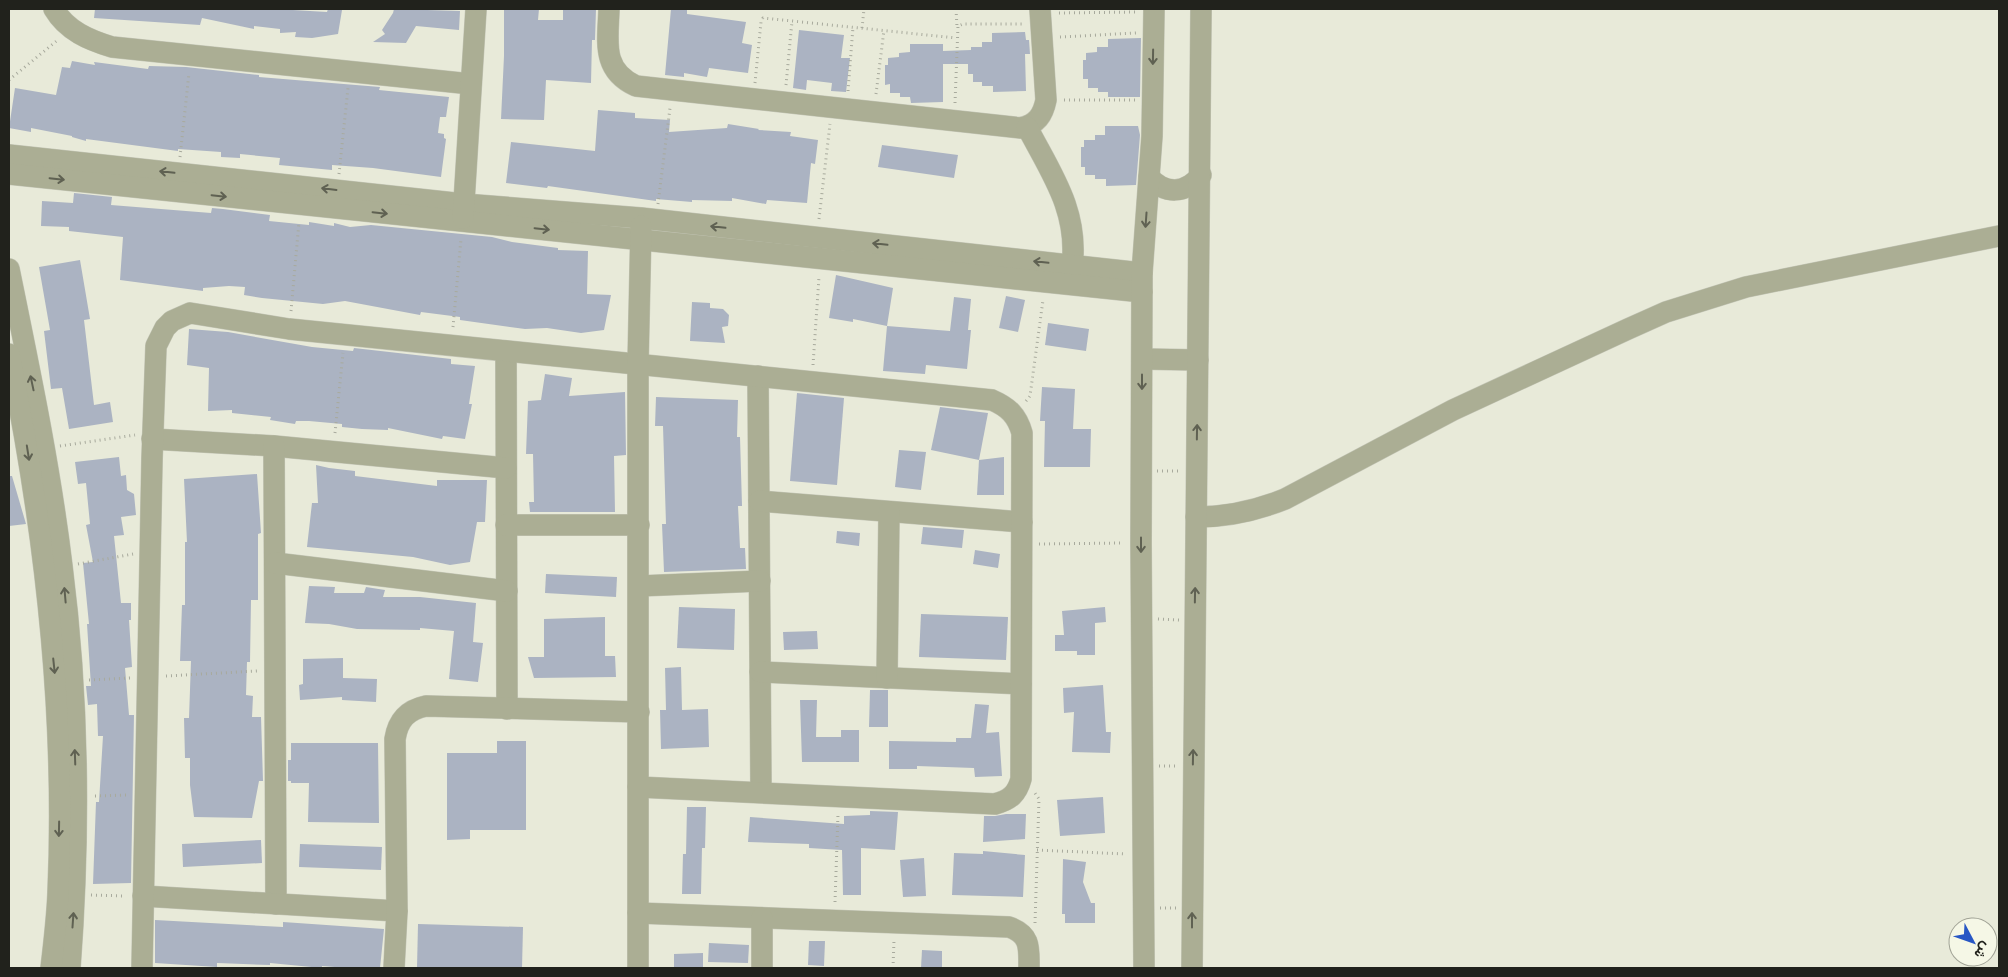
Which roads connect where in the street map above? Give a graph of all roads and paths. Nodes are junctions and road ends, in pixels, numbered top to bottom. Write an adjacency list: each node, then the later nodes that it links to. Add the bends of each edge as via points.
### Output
1 (54, 9): 10 (street)
2 (476, 9): 20 (street)
3 (609, 9): 21 (street, via 608,54 617,74 636,86)
4 (864, 9): 12 (path)
5 (956, 9): 13 (path)
6 (1201, 9): 33 (street)
7 (1154, 10): 9 (path); 15 (street)
8 (792, 21): 11 (path); 22 (path, via 761,20); 25 (path)
9 (1041, 21): 13 (path, via 962,24); 15 (path); 23 (street)
10 (69, 26): 17 (street, via 89,40 112,47); 19 (path, via 57,43)
11 (853, 27): 12 (path); 26 (path)
12 (862, 28): 14 (path)
13 (957, 28): 16 (path)
14 (884, 30): 16 (path); 27 (path)
15 (1154, 33): 24 (street, one-way to 24)
16 (956, 38): 28 (path)
17 (191, 55): 18 (street); 31 (path)
18 (350, 72): 20 (street); 35 (path)
19 (9, 80)
20 (471, 84): 37 (street)
21 (673, 90): 22 (street); 38 (path)
22 (753, 99): 25 (street)
23 (1046, 100): 24 (path); 29 (street, via 1042,115)
24 (1153, 100): 34 (street)
25 (785, 102): 26 (street)
26 (839, 108): 27 (street); 40 (path)
27 (874, 112): 28 (street)
28 (955, 121): 29 (street)
29 (1028, 126): 43 (street, via 1069,213 1074,239)
30 (9, 156): 31 (street, one-way to 30)
31 (179, 173): 36 (street)
32 (9, 174): 36 (street, one-way to 36)
33 (1201, 175): 34 (street, via 1186,189 1175,191 1165,190); 53 (street)
34 (1149, 177): 46 (street, one-way to 46)
35 (337, 190): 36 (street, one-way to 36); 37 (street)
36 (302, 195): 37 (street, one-way to 37); 47 (path)
37 (464, 213): 38 (street); 41 (street, one-way to 41); 49 (path)
38 (648, 219): 40 (street, one-way to 38); 41 (street)
39 (1999, 236): 68 (street, via 1706,298 1666,312 1453,410 1285,499 1232,515)
40 (817, 237): 43 (street, one-way to 40)
41 (641, 240): 42 (street); 54 (street)
42 (821, 258): 45 (street); 56 (path)
43 (1072, 266): 46 (street)
44 (9, 269): 58 (street, one-way to 44)
45 (1045, 282): 46 (street); 57 (path, via 1030,396)
46 (1142, 282): 52 (street)
47 (290, 329): 48 (street); 59 (street, via 190,313 172,321 156,346)
48 (345, 334): 49 (street); 62 (path)
49 (451, 345): 50 (street)
50 (506, 351): 54 (street); 63 (street)
51 (9, 354): 58 (street)
52 (1142, 359): 53 (street); 64 (street, one-way to 64)
53 (1198, 360): 65 (street, one-way to 53)
54 (638, 364): 55 (street); 71 (street)
55 (758, 376): 56 (street); 66 (street)
56 (812, 382): 57 (street, via 992,400)
57 (1012, 412): 69 (street, via 1022,433)
58 (23, 416): 61 (street); 111 (street, one-way to 111, via 44,570 55,684 60,808 58,893)
59 (153, 436): 60 (street); 61 (path); 74 (street)
60 (274, 446): 62 (street); 75 (street)
61 (45, 448): 76 (street)
62 (333, 452): 63 (street)
63 (506, 468): 70 (street)
64 (1142, 470): 65 (path); 72 (street)
65 (1196, 472): 68 (street)
66 (759, 501): 67 (street); 77 (street)
67 (890, 512): 69 (street); 85 (street)
68 (1196, 517): 81 (street, one-way to 68)
69 (1022, 522): 73 (street)
70 (506, 525): 71 (street); 79 (street)
71 (639, 525): 78 (street)
72 (1141, 543): 73 (path); 80 (street, one-way to 80)
73 (1022, 545): 87 (street)
74 (150, 552): 76 (path); 84 (street)
75 (275, 563): 79 (street); 82 (street)
76 (62, 566): 86 (street, one-way to 76)
77 (760, 581): 78 (street); 83 (street)
78 (639, 586): 89 (street)
79 (507, 591): 88 (street)
80 (1142, 618): 81 (path); 90 (street)
81 (1195, 621): 91 (street, one-way to 81)
82 (275, 670): 84 (path); 102 (street)
83 (760, 672): 85 (street); 94 (street)
84 (147, 677): 86 (path); 95 (street)
85 (887, 678): 87 (street)
86 (73, 681): 97 (street, one-way to 86)
87 (1021, 684): 93 (street)
88 (507, 708): 89 (street); 105 (street, via 426,706 416,708 401,720 396,739)
89 (639, 712): 92 (street)
90 (1143, 766): 91 (path); 99 (street)
91 (1193, 766): 103 (street)
92 (638, 787): 94 (street); 106 (street)
93 (1018, 788): 96 (street, via 1004,802 995,804); 98 (path, via 1033,790 1039,799)
94 (761, 792): 96 (street)
95 (145, 795): 97 (path); 101 (street)
96 (839, 796): 108 (path)
97 (76, 797): 100 (street)
98 (1037, 850): 99 (path); 110 (path, via 1035,921)
99 (1144, 854): 104 (street)
100 (75, 895): 101 (path); 112 (street, one-way to 100)
101 (143, 896): 102 (street); 113 (street)
102 (276, 904): 105 (street)
103 (1192, 907): 104 (path); 120 (street, one-way to 103)
104 (1144, 908): 119 (street)
105 (397, 911): 114 (street)
106 (638, 913): 107 (street); 115 (street)
107 (762, 918): 108 (street); 116 (street)
108 (834, 920): 109 (street)
109 (894, 922): 110 (street, via 1010,927 1019,930); 117 (path)
110 (1026, 938): 118 (street)
111 (51, 968)
112 (70, 968)
113 (142, 968)
114 (394, 968)
115 (638, 968)
116 (762, 968)
117 (893, 968)
118 (1029, 968)
119 (1144, 968)
120 (1192, 968)

